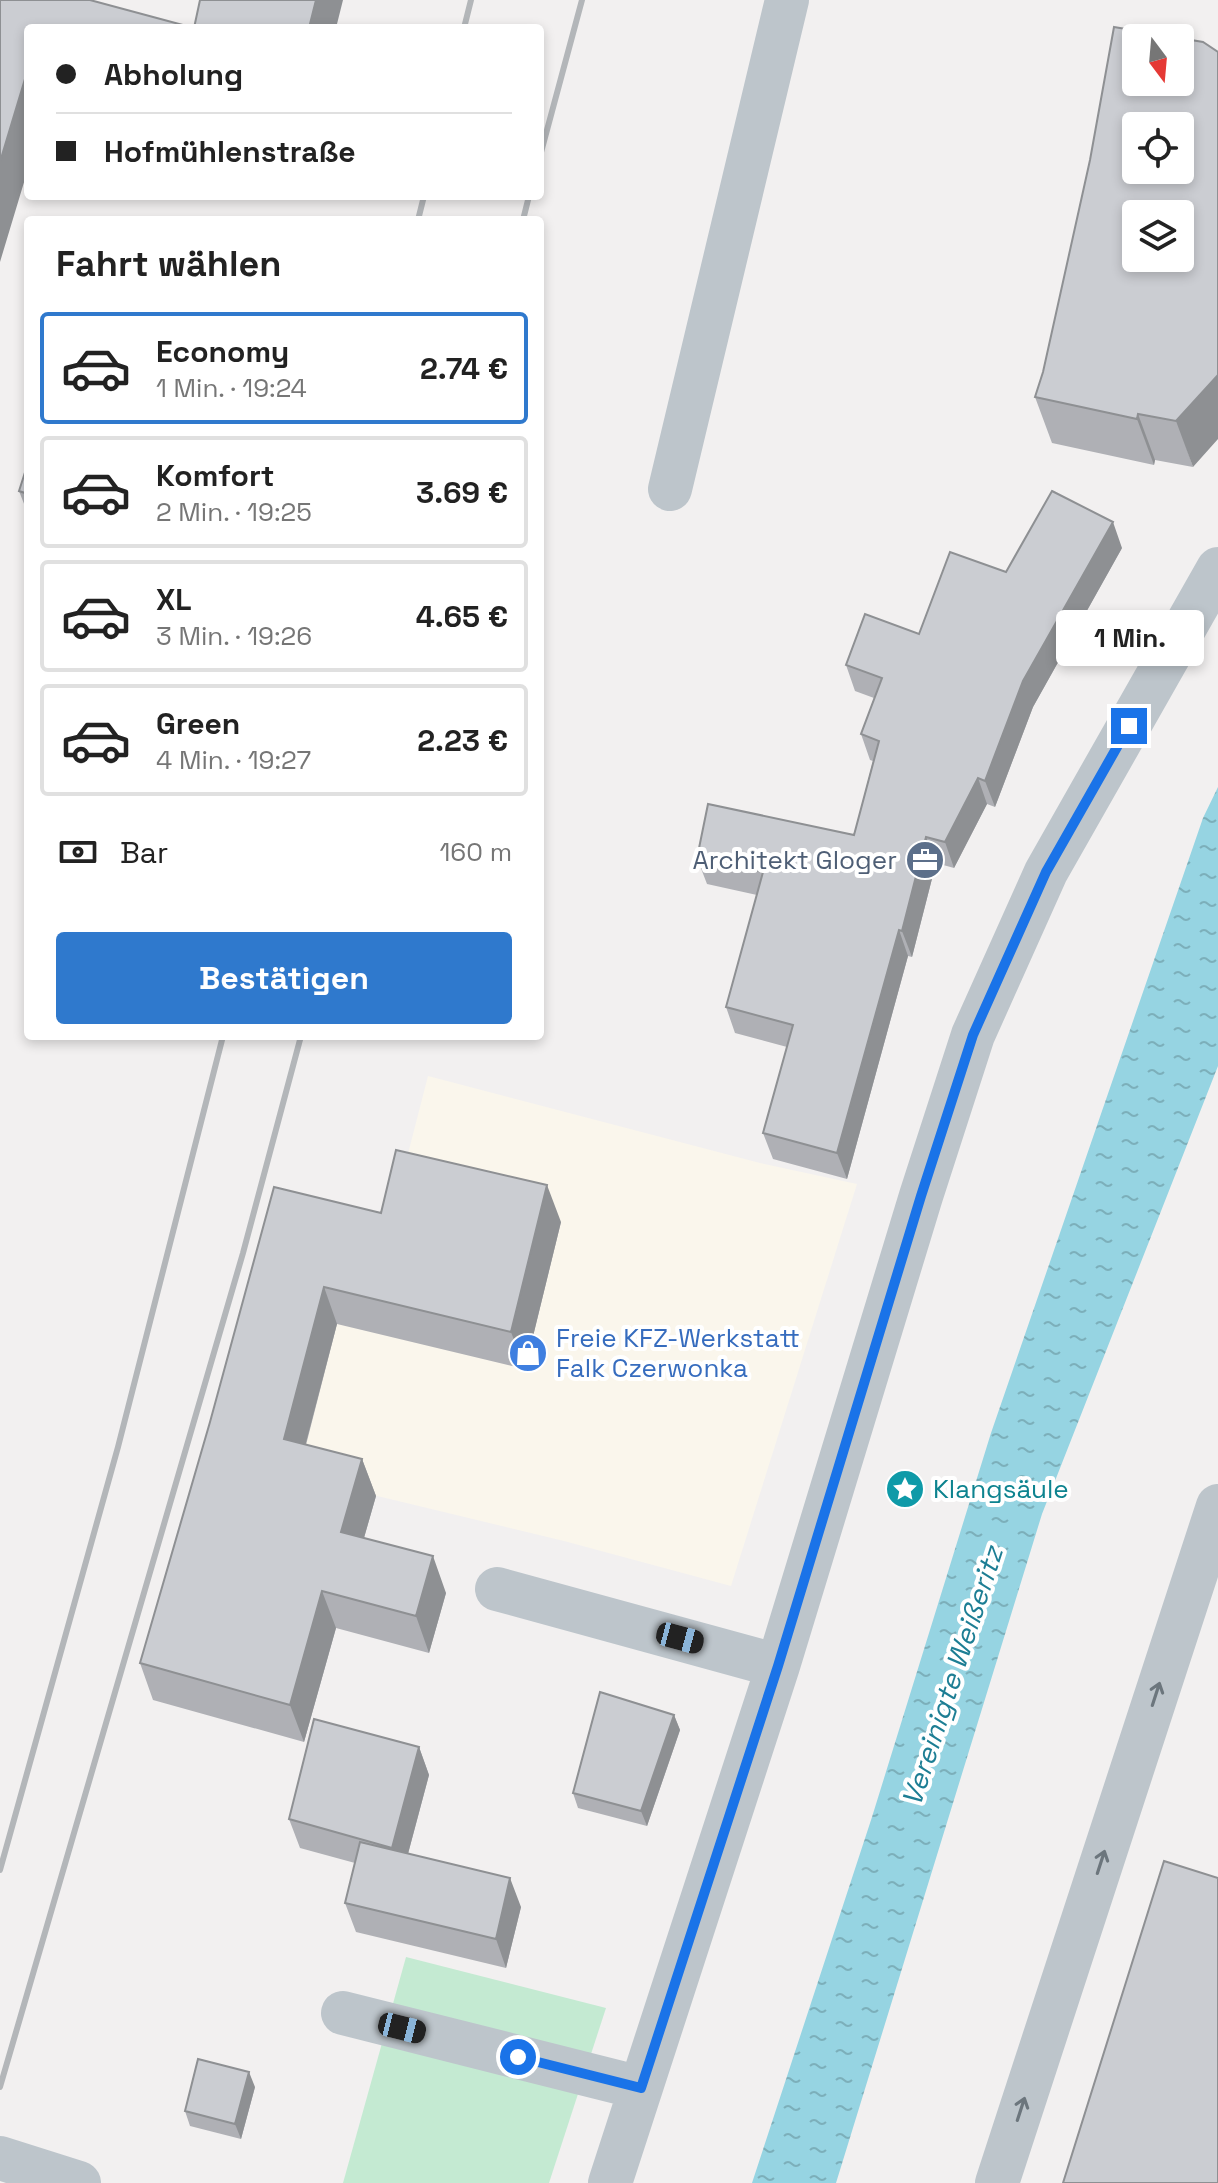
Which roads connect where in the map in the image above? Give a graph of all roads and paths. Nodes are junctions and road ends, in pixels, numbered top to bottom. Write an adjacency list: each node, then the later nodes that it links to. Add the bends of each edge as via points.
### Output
1 (787, 0): 2 (street)
2 (670, 489)
3 (1218, 569): 6 (street, via 1046,872 973,1035)
4 (1218, 1506): 12 (street, one-way to 4)
5 (497, 1589): 6 (street)
6 (778, 1666): 8 (street)
7 (343, 2013): 8 (street)
8 (641, 2088): 11 (street)
9 (0, 2158): 10 (street)
10 (79, 2183)
11 (610, 2183)
12 (997, 2183)

